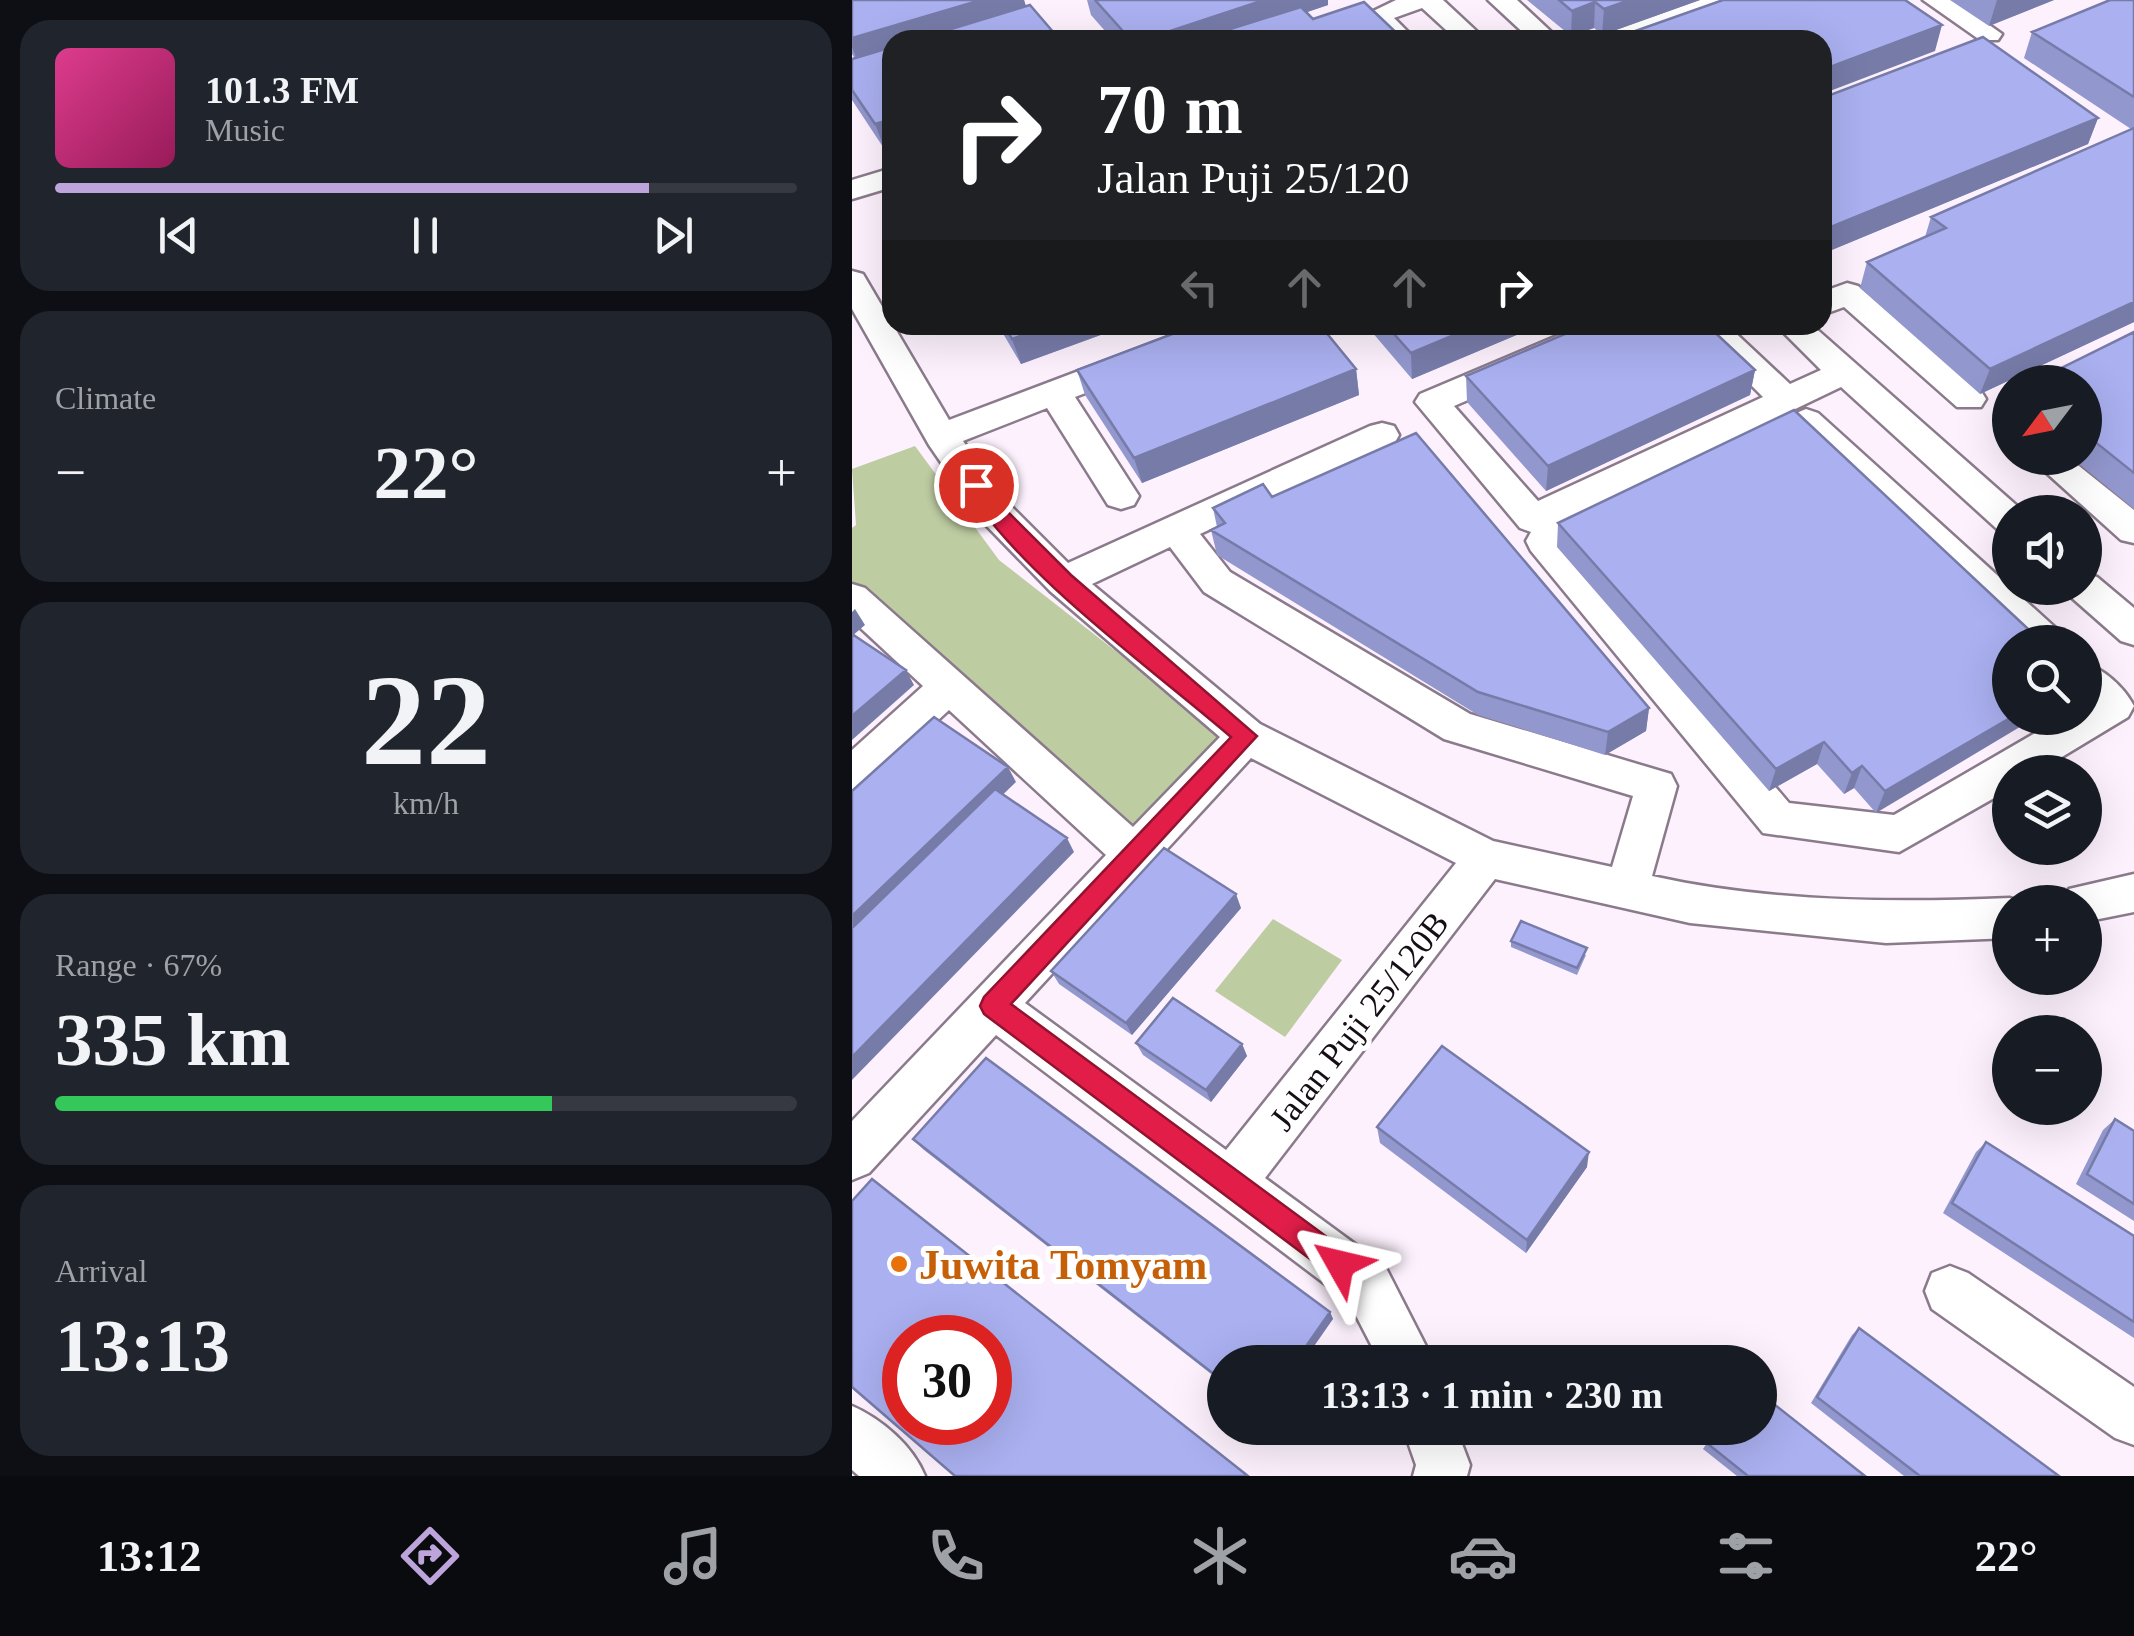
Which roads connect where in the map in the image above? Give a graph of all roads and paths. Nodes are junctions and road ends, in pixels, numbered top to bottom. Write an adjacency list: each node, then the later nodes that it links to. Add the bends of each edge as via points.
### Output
1 (1425, 0): 6 (street, via 1376,16); 7 (street)
2 (1501, 0): 8 (street)
3 (1713, 0): 9 (street)
4 (1936, 0): 11 (street)
5 (1740, 13): 10 (street)
6 (1391, 30)
7 (1461, 30)
8 (1535, 30)
9 (1630, 30)
10 (1693, 30)
11 (1990, 34)
12 (882, 180): 13 (street)
13 (852, 190)
14 (1832, 300): 22 (street, via 1847,293)
15 (889, 335): 25 (street)
16 (1205, 335): 21 (street)
17 (1589, 335): 23 (street, via 1432,402 1533,519)
18 (1718, 335): 23 (street)
19 (1803, 335): 20 (street)
20 (1845, 372): 23 (street); 27 (street)
21 (1055, 392): 25 (street); 28 (street)
22 (1970, 399)
23 (1786, 400)
24 (1382, 435): 31 (street)
25 (941, 436): 33 (street, via 993,510)
26 (2068, 475): 32 (street)
27 (1962, 478): 29 (street); 30 (street)
28 (1121, 496)
29 (1992, 504)
30 (1900, 508): 36 (street); 41 (street, via 1806,421 1544,541 1778,820 1899,834)
31 (1176, 530): 33 (street); 46 (street, via 1217,582 1458,727 1658,786)
32 (2134, 530)
33 (1064, 581): 42 (street)
34 (852, 598): 38 (street)
35 (2102, 602): 37 (street)
36 (2027, 625)
37 (2134, 630)
38 (950, 687): 43 (street); 44 (street)
39 (2102, 695): 40 (street, via 2114,706)
40 (2102, 713)
41 (2065, 735)
42 (1246, 736): 44 (street); 45 (street)
43 (852, 775)
44 (1135, 855): 50 (street)
45 (1486, 858): 46 (street); 52 (street, Jalan Puji 25/120B)
46 (1627, 890): 49 (street, via 1690,904 1886,924)
47 (2134, 894): 48 (street)
48 (2102, 900)
49 (1992, 919)
50 (993, 1006): 51 (street); 52 (street)
51 (852, 1156)
52 (1231, 1184): 54 (street, via 1367,1284)
53 (1950, 1291): 55 (street)
54 (1399, 1345)
55 (2134, 1418)
56 (852, 1433): 58 (street)
57 (1436, 1445): 59 (street)
58 (898, 1476)
59 (1440, 1476)

